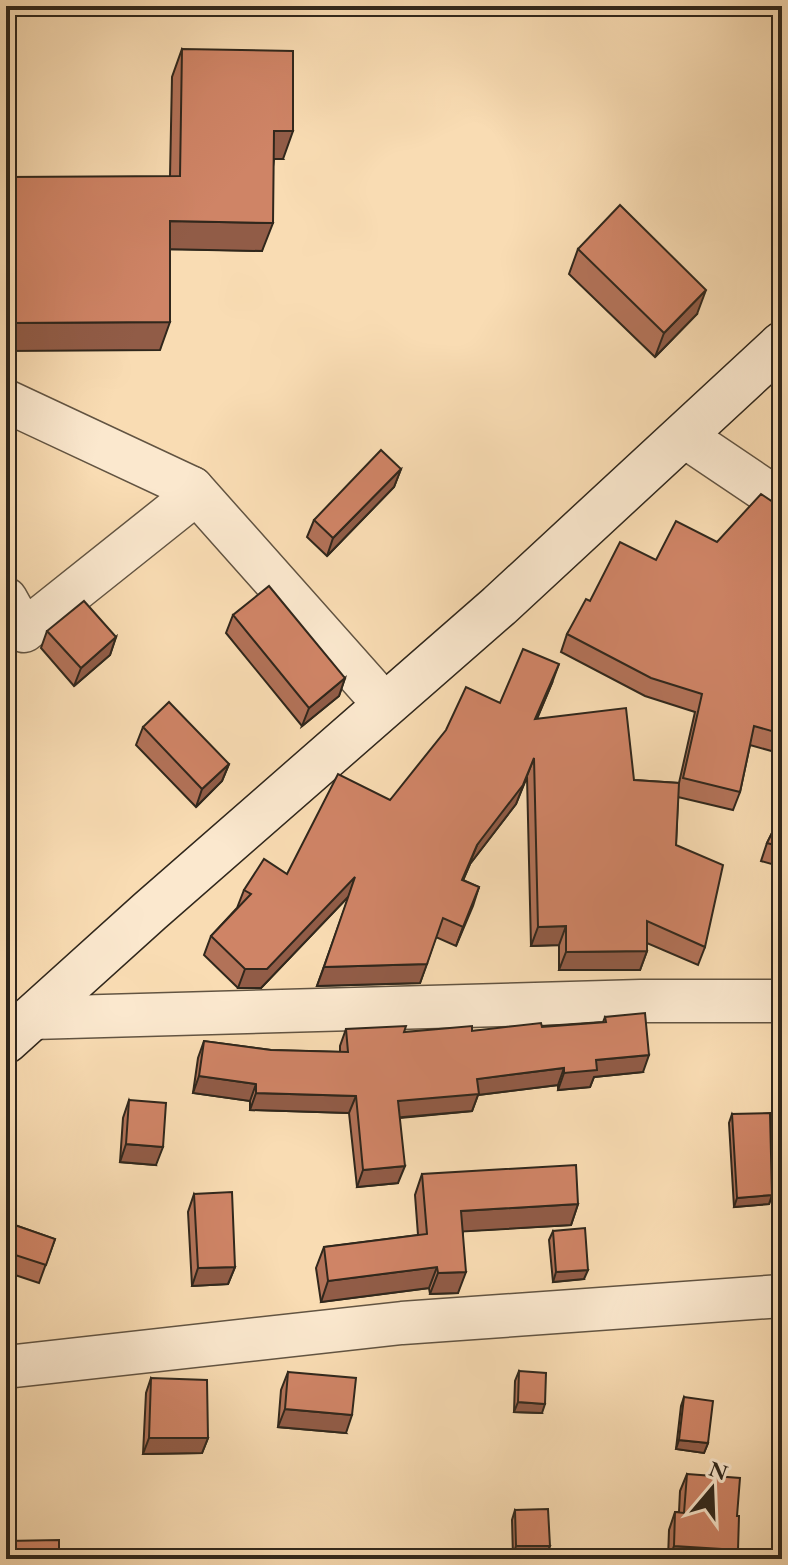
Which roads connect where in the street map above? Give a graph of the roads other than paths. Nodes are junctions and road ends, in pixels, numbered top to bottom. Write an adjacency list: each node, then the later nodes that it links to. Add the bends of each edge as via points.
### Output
1 (782, 344): 3 (main road)
2 (6, 401): 4 (street)
3 (684, 436): 5 (street); 7 (main road)
4 (192, 488): 6 (street, via 187,501 24,631); 7 (street)
5 (782, 502)
6 (6, 599)
7 (385, 705): 9 (main road)
8 (782, 1001): 9 (street, via 641,1001)
9 (19, 1029)
10 (782, 1296): 11 (street, via 402,1323)
11 (6, 1367)

